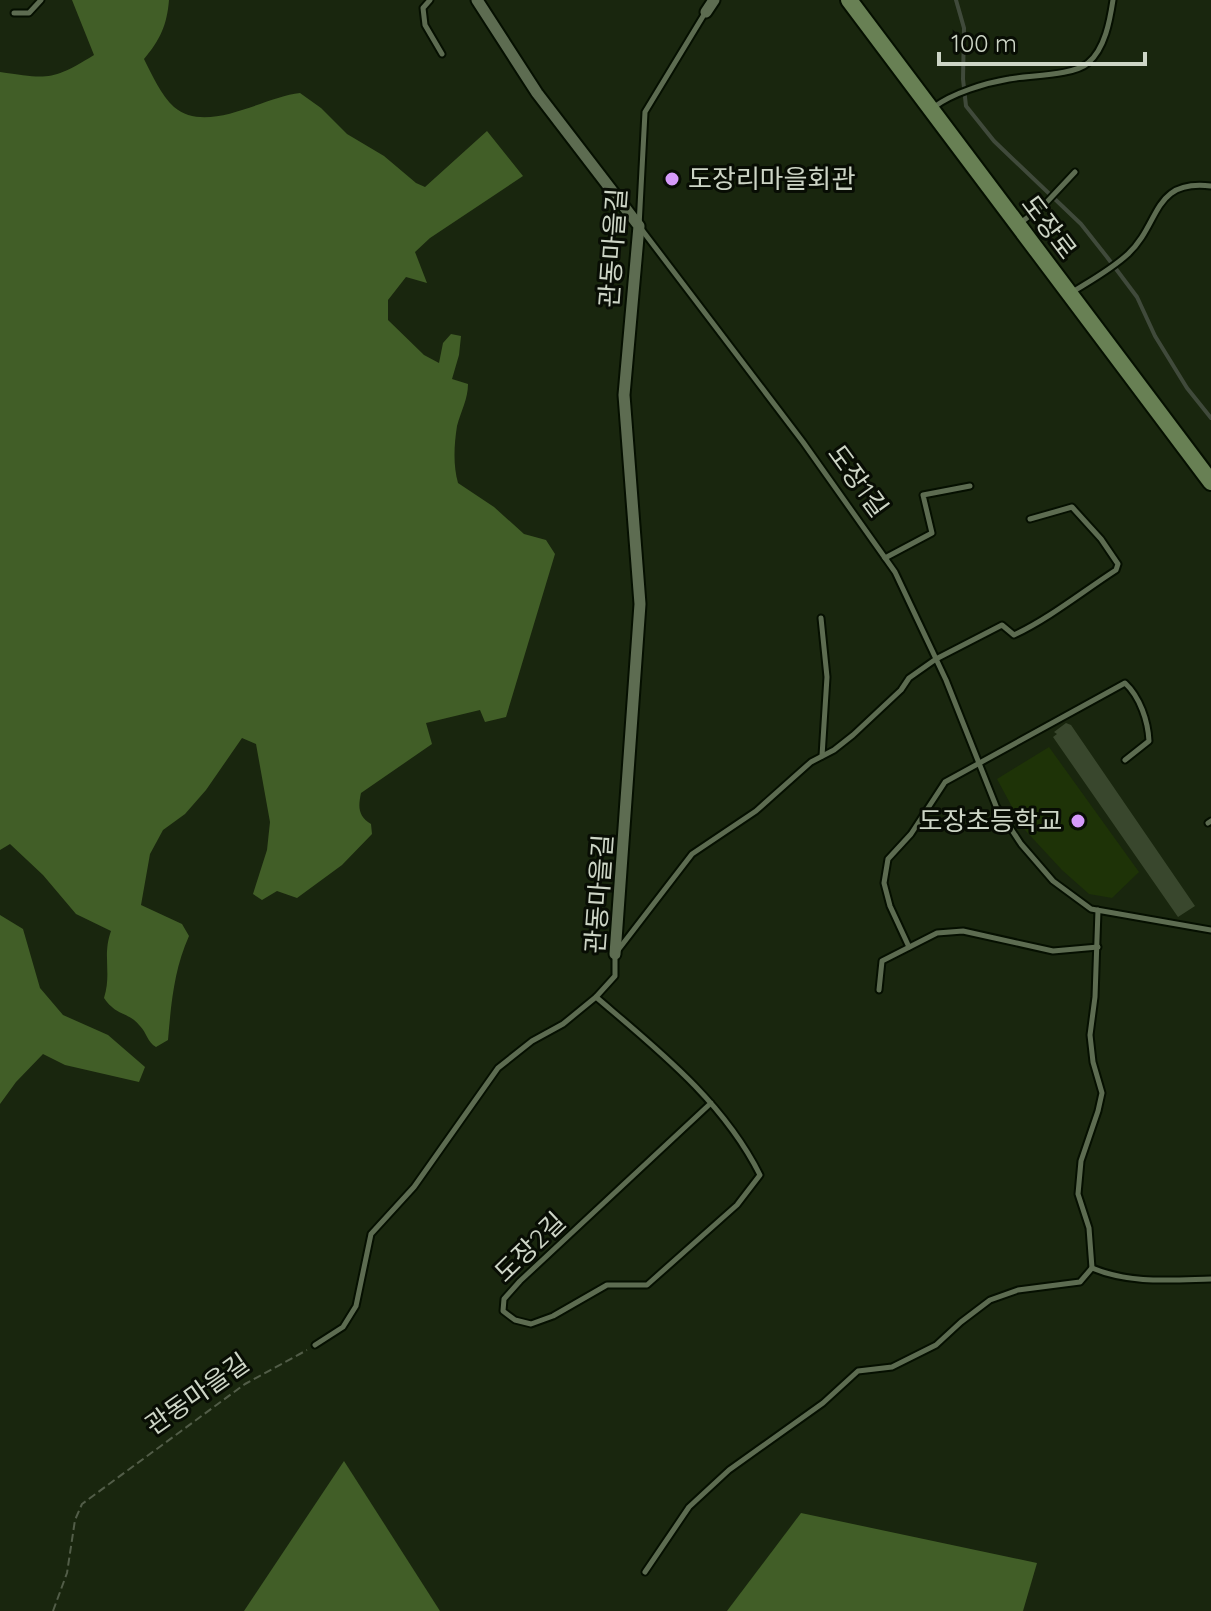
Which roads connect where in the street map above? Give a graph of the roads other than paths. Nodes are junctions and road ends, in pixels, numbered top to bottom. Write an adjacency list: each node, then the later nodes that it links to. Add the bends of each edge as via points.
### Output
1 (41, 0): 8 (lane, via 29,13)
2 (430, 0): 9 (lane, via 423,8 425,25)
3 (477, 0): 14 (street, 도장1길, via 537,93)
4 (714, 0): 7 (street, 관동마을길)
5 (849, 0): 10 (street, 도장로)
6 (1113, 0): 10 (lane, via 1103,40 1088,63 1006,79 949,96)
7 (706, 12): 14 (lane, 관동마을길, via 645,112)
8 (14, 13)
9 (442, 54)
10 (931, 109): 13 (street, 도장로)
11 (1075, 172): 13 (lane)
12 (1211, 186): 15 (lane, via 1177,187 1164,198 1126,257)
13 (1018, 225): 15 (street, 도장로)
14 (639, 226): 19 (lane, 도장1길); 29 (street, 관동마을길, via 624,395 640,604)
15 (1070, 294): 16 (street, 도장로)
16 (1211, 482)
17 (970, 486): 19 (lane, via 923,495 932,533)
18 (1030, 519): 21 (lane, via 1072,507 1101,539 1118,564 1116,570 1040,623 1014,635 1002,625)
19 (885, 558): 21 (lane, 도장1길)
20 (821, 618): 22 (lane, via 827,677)
21 (936, 659): 22 (lane, via 909,678 853,735); 24 (lane, 도장1길)
22 (822, 756): 29 (lane, via 756,811 692,854)
23 (1125, 760): 24 (lane, via 1149,741 1148,722 1125,683)
24 (979, 761): 25 (lane, 도장1길, via 996,806 1021,844 1053,881); 27 (lane, via 945,782 888,859 884,883)
25 (1098, 910): 26 (lane, 도장1길); 28 (lane)
26 (1211, 930)
27 (909, 947): 28 (lane, via 937,933 963,931 1053,951); 30 (lane, via 882,961)
28 (1098, 947): 33 (lane, via 1090,1035 1102,1093 1081,1161 1078,1194 1089,1228)
29 (615, 954): 31 (lane, 관동마을길, via 615,976)
30 (879, 990)
31 (596, 997): 32 (lane, 도장2길); 35 (lane, 관동마을길, via 498,1068 414,1187 371,1234 356,1306 343,1327)
32 (711, 1103): 32 (lane, 도장2길, via 760,1175 737,1205 647,1285 607,1285 531,1324 503,1311 504,1299 520,1281)
33 (1092, 1268): 34 (lane, via 1141,1280); 36 (lane, via 1080,1282 1018,1290 990,1300 927,1351 892,1367 858,1371 689,1507)
34 (1211, 1279)
35 (315, 1345)
36 (645, 1572)

